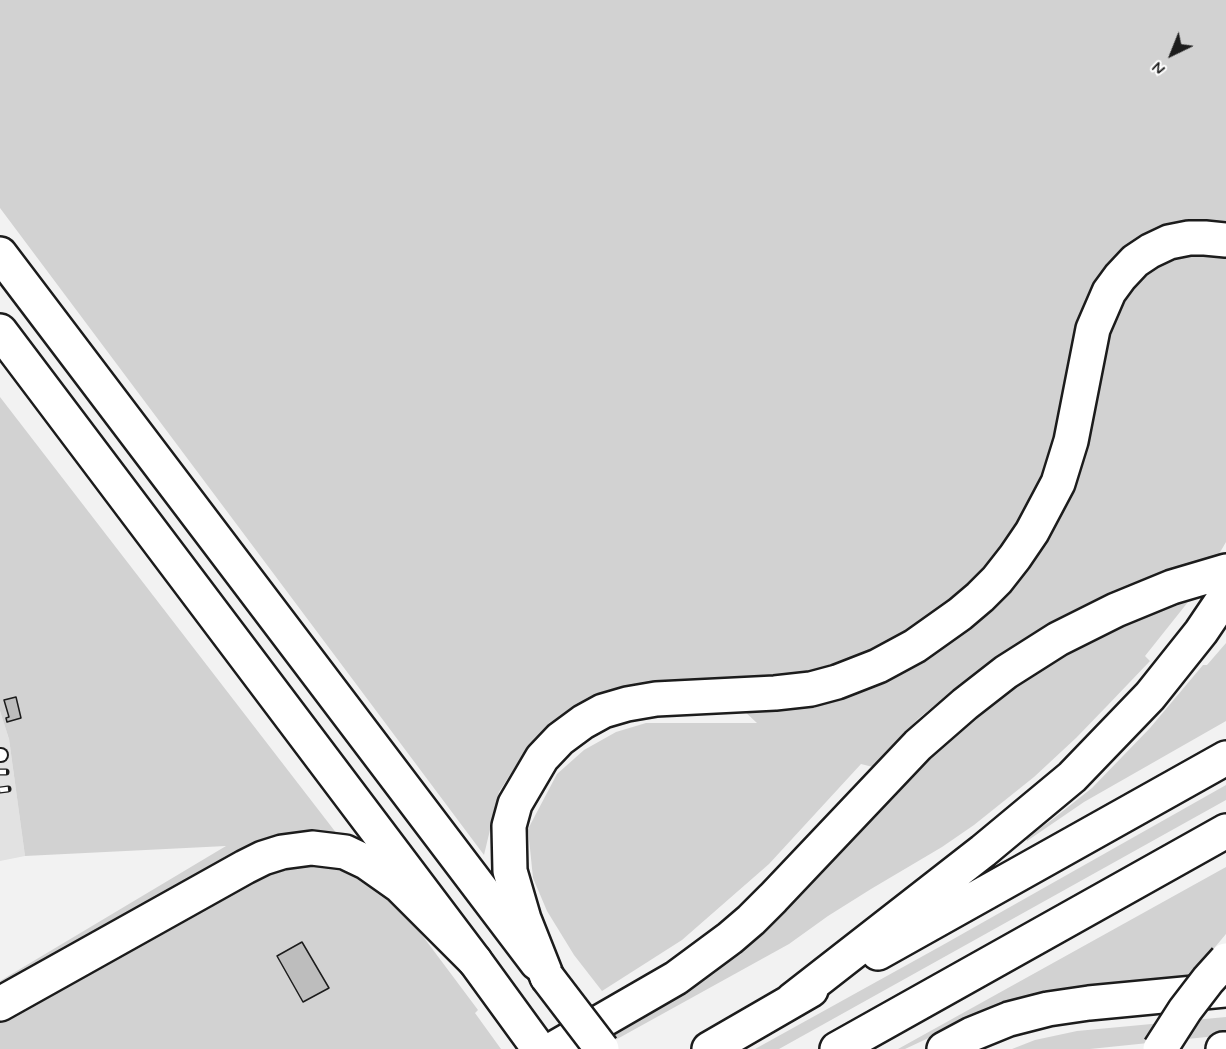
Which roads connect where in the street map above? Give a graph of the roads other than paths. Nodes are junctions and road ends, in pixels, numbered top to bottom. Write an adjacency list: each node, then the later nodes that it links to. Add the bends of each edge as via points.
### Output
1 (1226, 240): 10 (highway, via 1189,238 1150,251 1135,261 1109,292 1093,329 1071,441 1058,483 1015,557 960,614 915,646 837,682 787,692 656,699 603,711 560,739 542,758 515,804 508,849 510,872 524,919)
2 (0, 254): 10 (highway)
3 (0, 331): 9 (highway)
4 (1226, 571): 15 (highway, via 1116,610 1058,639 1006,672 918,745 730,938 676,978)
5 (1226, 595): 12 (highway, via 1150,696 1072,777)
6 (1226, 758): 12 (highway)
7 (1226, 831): 18 (highway)
8 (1226, 960): 20 (highway, bridge, via 1185,1010)
9 (475, 961): 13 (highway, via 400,886 366,862 345,852 312,848 282,852 245,867); 14 (highway)
10 (547, 977): 16 (highway, bridge)
11 (1226, 990): 19 (highway, via 1048,1009 1009,1019)
12 (792, 1000): 17 (highway)
13 (0, 1004)
14 (539, 1049)
15 (553, 1049)
16 (602, 1049)
17 (709, 1049)
18 (837, 1049)
19 (944, 1049)
20 (1160, 1049)

